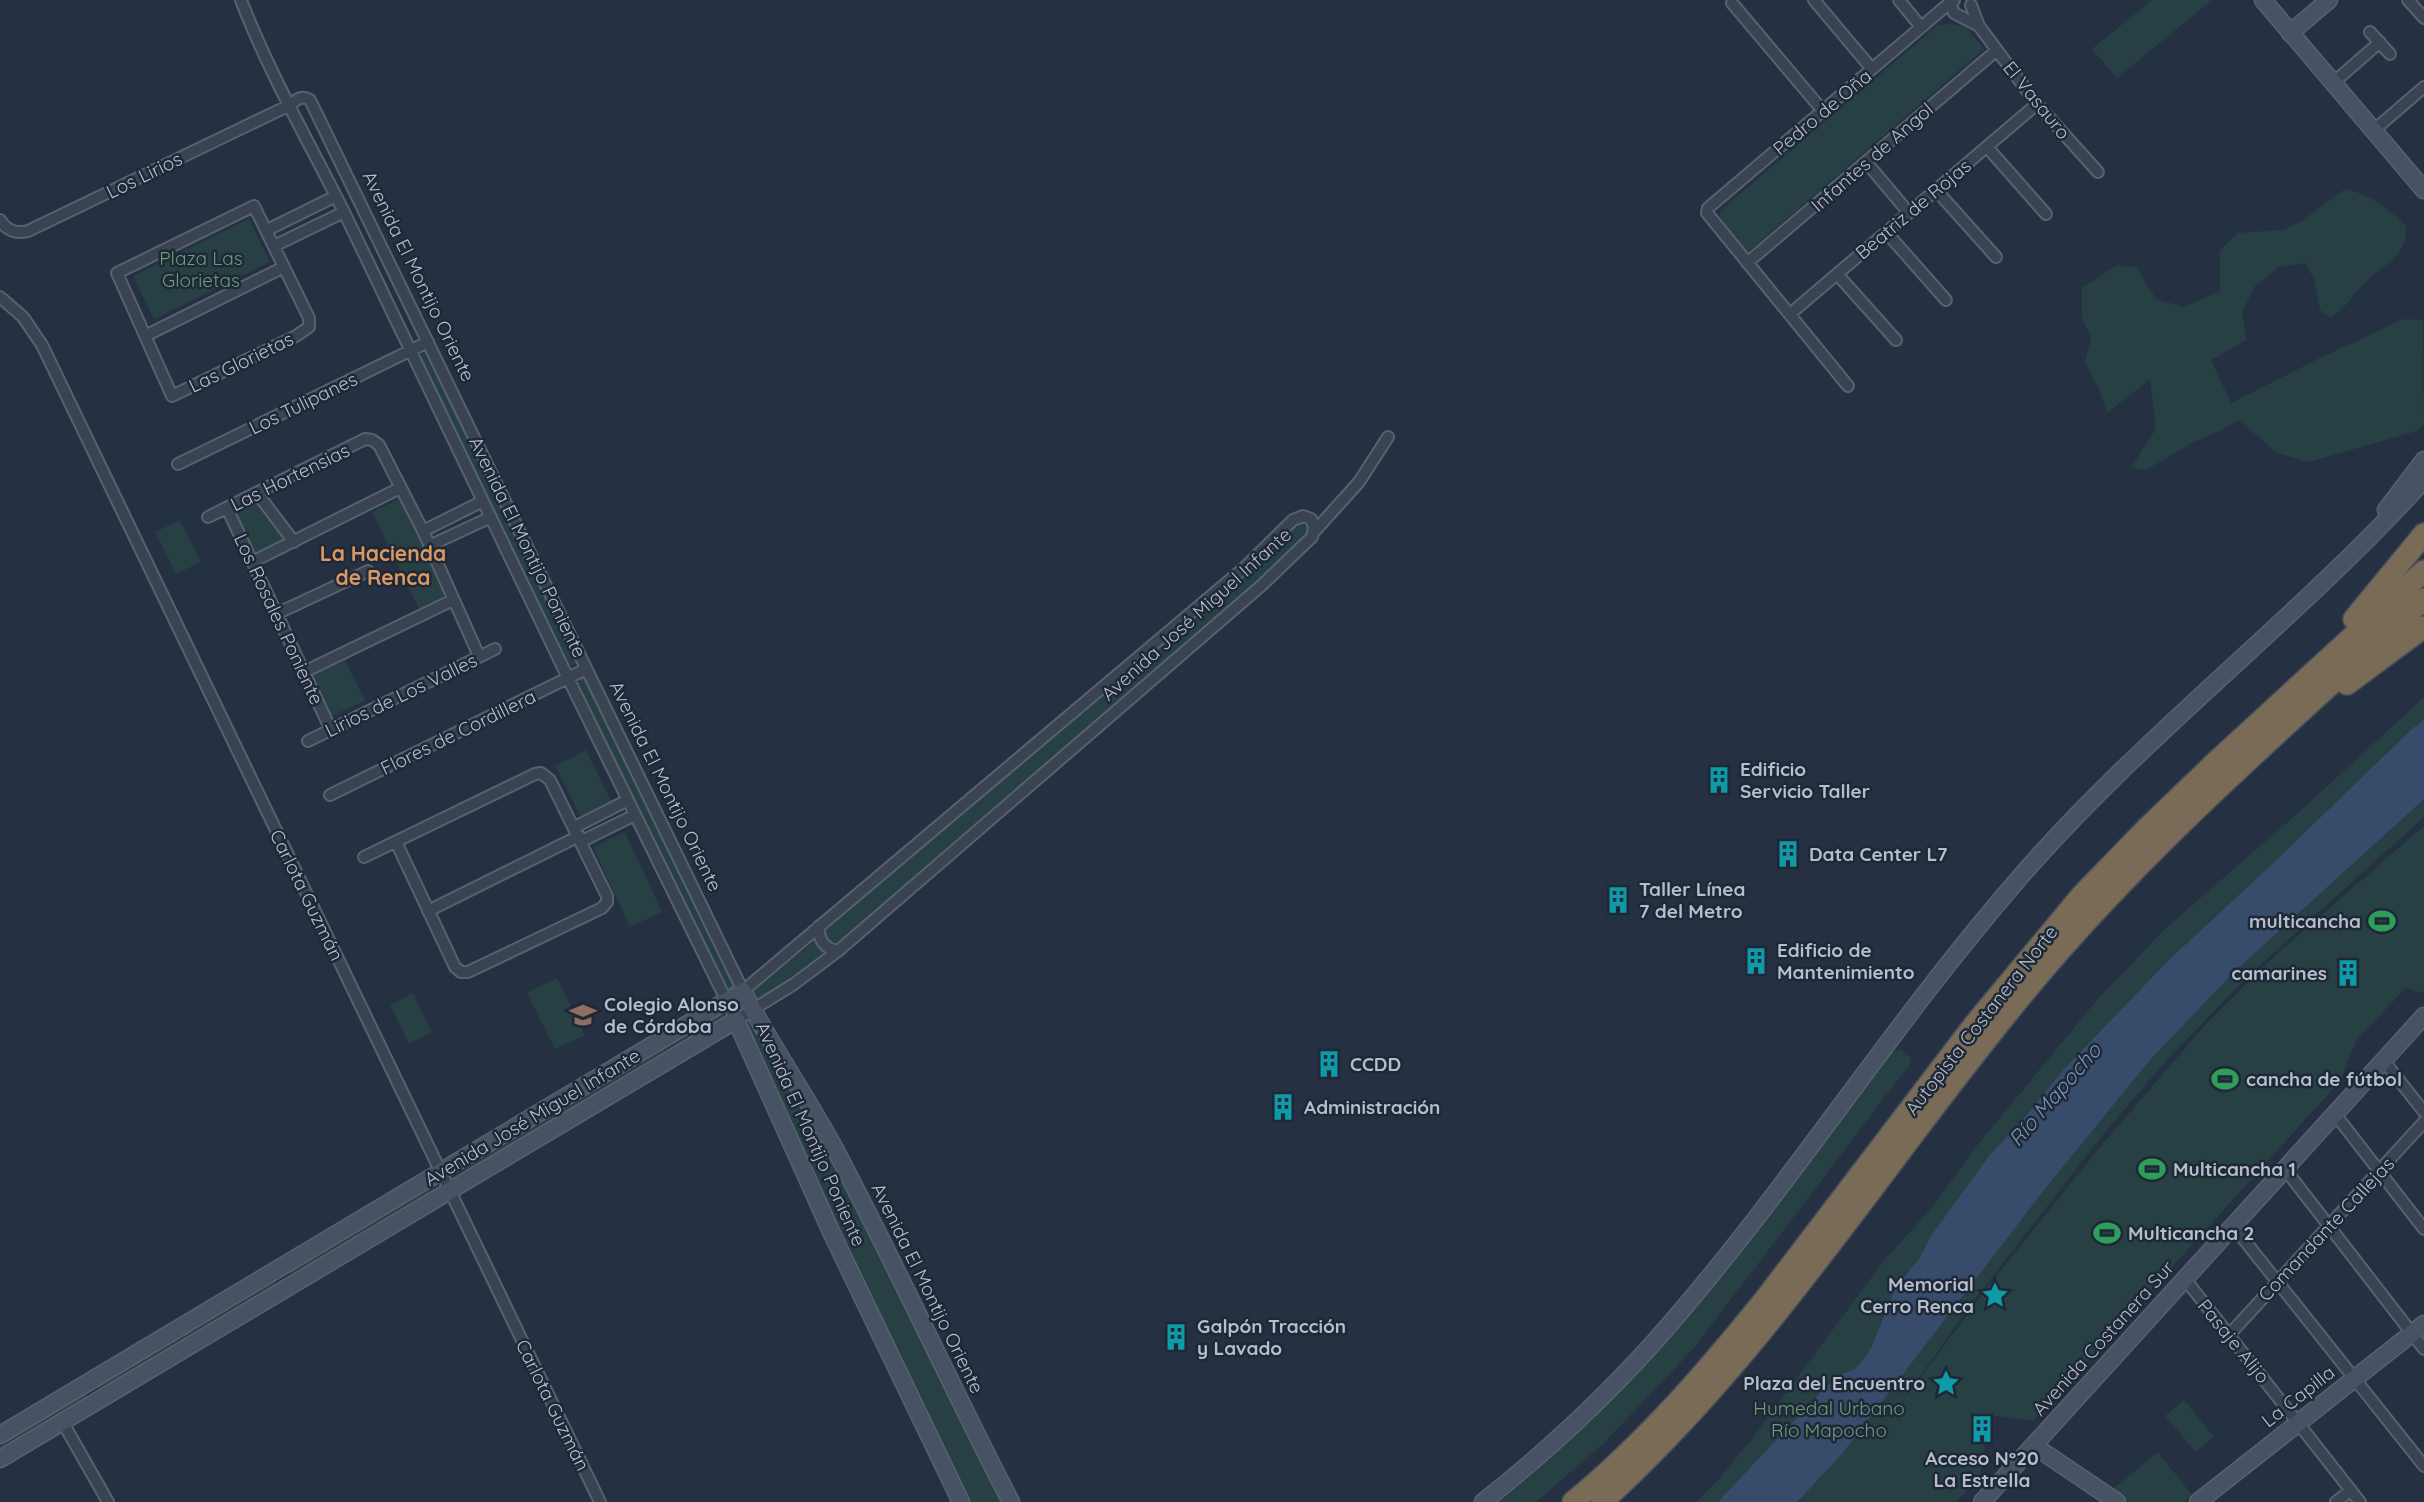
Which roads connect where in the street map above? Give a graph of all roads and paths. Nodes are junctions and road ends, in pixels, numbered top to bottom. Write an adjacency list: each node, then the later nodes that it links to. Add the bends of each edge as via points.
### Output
1 (241, 0): 21 (street, Avenida El Montijo Poniente)
2 (1814, 0): 18 (street)
3 (1899, 0): 12 (street)
4 (2263, 0): 14 (street)
5 (2329, 0): 14 (street)
6 (2408, 0): 10 (street)
7 (1970, 1): 9 (street, Pedro de Oña, via 1970,10); 11 (street, El Vasauro)
8 (1732, 3): 23 (street)
9 (1956, 7): 11 (street, El Vasauro); 12 (street, Pedro de Oña)
10 (2422, 11)
11 (1979, 26): 16 (street, El Vasauro)
12 (1922, 27): 18 (street, Pedro de Oña)
13 (2370, 32): 15 (street)
14 (2290, 33): 19 (street)
15 (2379, 42): 17 (street); 19 (street)
16 (1997, 50): 22 (street, El Vasauro); 26 (street, Infantes de Angol)
17 (2390, 54)
18 (1872, 69): 23 (street, Pedro de Oña)
19 (2333, 83): 24 (street)
20 (2424, 87): 24 (street)
21 (290, 104): 30 (street, Avenida El Montijo Poniente); 34 (street, Los Lirios, via 28,231 11,231); 47 (street, Avenida El Montijo Oriente, via 304,97 312,103)
22 (2037, 104): 25 (street, Beatriz de Rojas); 27 (street, El Vasauro)
23 (1823, 111): 39 (street, Pedro de Oña, via 1708,208 1707,213)
24 (2373, 131): 29 (street)
25 (1987, 147): 28 (street, Beatriz de Rojas); 33 (street)
26 (1866, 162): 32 (street); 39 (street, Infantes de Angol)
27 (2098, 172)
28 (1936, 190): 32 (street, Beatriz de Rojas); 38 (street)
29 (2424, 190)
30 (336, 196): 31 (street, Avenida El Montijo Poniente); 35 (street)
31 (344, 212): 37 (street); 48 (street, Avenida El Montijo Poniente)
32 (1909, 213): 36 (street, Beatriz de Rojas)
33 (2046, 214)
34 (0, 220)
35 (267, 230): 37 (street, Las Glorietas); 45 (street, Las Glorietas, via 254,206 117,273)
36 (1886, 232): 41 (street, Beatriz de Rojas); 43 (street)
37 (274, 246): 40 (street, Las Glorietas)
38 (1996, 257)
39 (1747, 263): 44 (street)
40 (284, 267): 45 (street); 45 (street, Las Glorietas, via 309,318 309,327 296,337 172,396)
41 (1837, 274): 44 (street, Beatriz de Rojas); 46 (street)
42 (0, 297): 102 (street, Carlota Guzmán, via 23,317 42,345)
43 (1946, 300)
44 (1790, 314): 49 (street)
45 (145, 336)
46 (1896, 340)
47 (428, 342): 48 (street, Los Tulipanes); 75 (street, Avenida El Montijo Oriente)
48 (410, 350): 52 (street, Los Tulipanes); 56 (street, Avenida El Montijo Poniente)
49 (1848, 386)
50 (1388, 437): 61 (street, via 1359,482)
51 (2424, 460): 65 (street)
52 (178, 464)
53 (2424, 480): 65 (street)
54 (400, 488): 55 (street, Las Hortensias, via 379,445 365,439); 60 (street); 63 (street)
55 (257, 493): 57 (street, Las Hortensias); 63 (street)
56 (483, 501): 59 (street, Avenida El Montijo Poniente); 60 (street)
57 (227, 508): 58 (street, Las Hortensias); 66 (street, Los Rosales Poniente)
58 (208, 517)
59 (491, 517): 64 (street); 77 (street, Avenida El Montijo Poniente)
60 (423, 531): 64 (street)
61 (1313, 533): 89 (street, Avenida José Miguel Infante, via 1311,519 1293,520 1244,568); 90 (street, Avenida José Miguel Infante, via 1253,594)
62 (2424, 534): 78 (highway)
63 (294, 542): 66 (street)
64 (429, 545): 70 (street)
65 (2348, 559): 126 (street, via 2150,742 2019,878 1938,975 1670,1323 1597,1401)
66 (252, 562): 71 (street, Los Rosales Poniente)
67 (368, 571): 71 (street)
68 (2424, 571): 78 (highway, Autopista Costanera Norte)
69 (2424, 598): 80 (highway, Autopista Costanera Norte)
70 (453, 600): 74 (street); 76 (street)
71 (276, 614): 76 (street, Los Rosales Poniente)
72 (2424, 627): 80 (highway)
73 (495, 649): 74 (street, Lirios de Los Valles)
74 (479, 656): 79 (street, Lirios de Los Valles)
75 (586, 669): 77 (street, Flores de Cordillera); 91 (street, Avenida El Montijo Oriente)
76 (304, 672): 79 (street, Los Rosales Poniente)
77 (568, 678): 82 (street, Flores de Cordillera); 83 (street, Avenida El Montijo Poniente)
78 (2266, 717): 127 (highway, Autopista Costanera Norte, via 2144,831 2064,914 1738,1333 1663,1419)
79 (331, 730): 81 (street, Lirios de Los Valles)
80 (2269, 739): 128 (highway, Autopista Costanera Norte, via 2102,903 1982,1045 1744,1355 1676,1431)
81 (308, 741)
82 (330, 795)
83 (628, 800): 84 (street, Avenida El Montijo Poniente); 85 (street)
84 (635, 815): 85 (street); 92 (street, Avenida El Montijo Poniente)
85 (579, 835): 86 (street, via 549,777 538,773); 88 (street); 88 (street, via 607,896 602,908 468,972 455,967)
86 (396, 842): 87 (street); 88 (street)
87 (364, 857)
88 (428, 911)
89 (819, 926): 90 (street, via 823,943); 91 (street, Avenida José Miguel Infante)
90 (838, 951): 93 (street, Avenida José Miguel Infante)
91 (743, 991): 92 (street, Avenida José Miguel Infante); 93 (street, Avenida El Montijo Oriente)
92 (726, 1002): 95 (street, Avenida El Montijo Poniente); 102 (street, Avenida José Miguel Infante)
93 (753, 1011): 95 (street, Avenida José Miguel Infante); 125 (street, Avenida El Montijo Oriente, via 835,1149)
94 (2424, 1016): 96 (street, Avenida Costanera Sur)
95 (736, 1020): 103 (street, Avenida José Miguel Infante); 124 (street, Avenida El Montijo Poniente)
96 (2384, 1061): 97 (street); 98 (street, Avenida Costanera Sur)
97 (2424, 1112)
98 (2335, 1114): 100 (street, Avenida Costanera Sur); 101 (street)
99 (2424, 1122): 101 (street, Comandante Callejas)
100 (2285, 1169): 104 (street, Avenida Costanera Sur); 105 (street)
101 (2379, 1171): 105 (street, Comandante Callejas); 106 (street)
102 (441, 1172): 103 (street, Carlota Guzmán); 107 (street, Avenida José Miguel Infante)
103 (450, 1191): 110 (street, Avenida José Miguel Infante); 123 (street, Carlota Guzmán)
104 (2233, 1226): 108 (street, Avenida Costanera Sur); 109 (street)
105 (2328, 1226): 109 (street, Comandante Callejas); 111 (street)
106 (2424, 1229)
107 (277, 1270): 110 (street, via 286,1278); 117 (street, Avenida José Miguel Infante)
108 (2185, 1279): 112 (street, Pasaje Alijo); 118 (street, Avenida Costanera Sur)
109 (2278, 1281): 112 (street, Comandante Callejas); 114 (street)
110 (287, 1289): 115 (street, Avenida José Miguel Infante)
111 (2418, 1329): 113 (street); 114 (street, La Capilla)
112 (2228, 1335): 116 (street, Pasaje Alijo)
113 (2424, 1349)
114 (2355, 1378): 116 (street, La Capilla); 120 (street)
115 (62, 1421): 119 (street, Avenida José Miguel Infante); 122 (street)
116 (2299, 1423): 121 (street, Pasaje Alijo); 131 (street, La Capilla)
117 (0, 1435)
118 (2034, 1446): 129 (street, Avenida Costanera Sur); 130 (street)
119 (0, 1459)
120 (2424, 1466)
121 (2351, 1490): 132 (street); 133 (street, Pasaje Alijo)
122 (108, 1502)
123 (600, 1502)
124 (961, 1502)
125 (1011, 1502)
126 (1483, 1502)
127 (1573, 1502)
128 (1602, 1502)
129 (1982, 1502)
130 (2117, 1502)
131 (2198, 1502)
132 (2336, 1502)
133 (2360, 1502)

